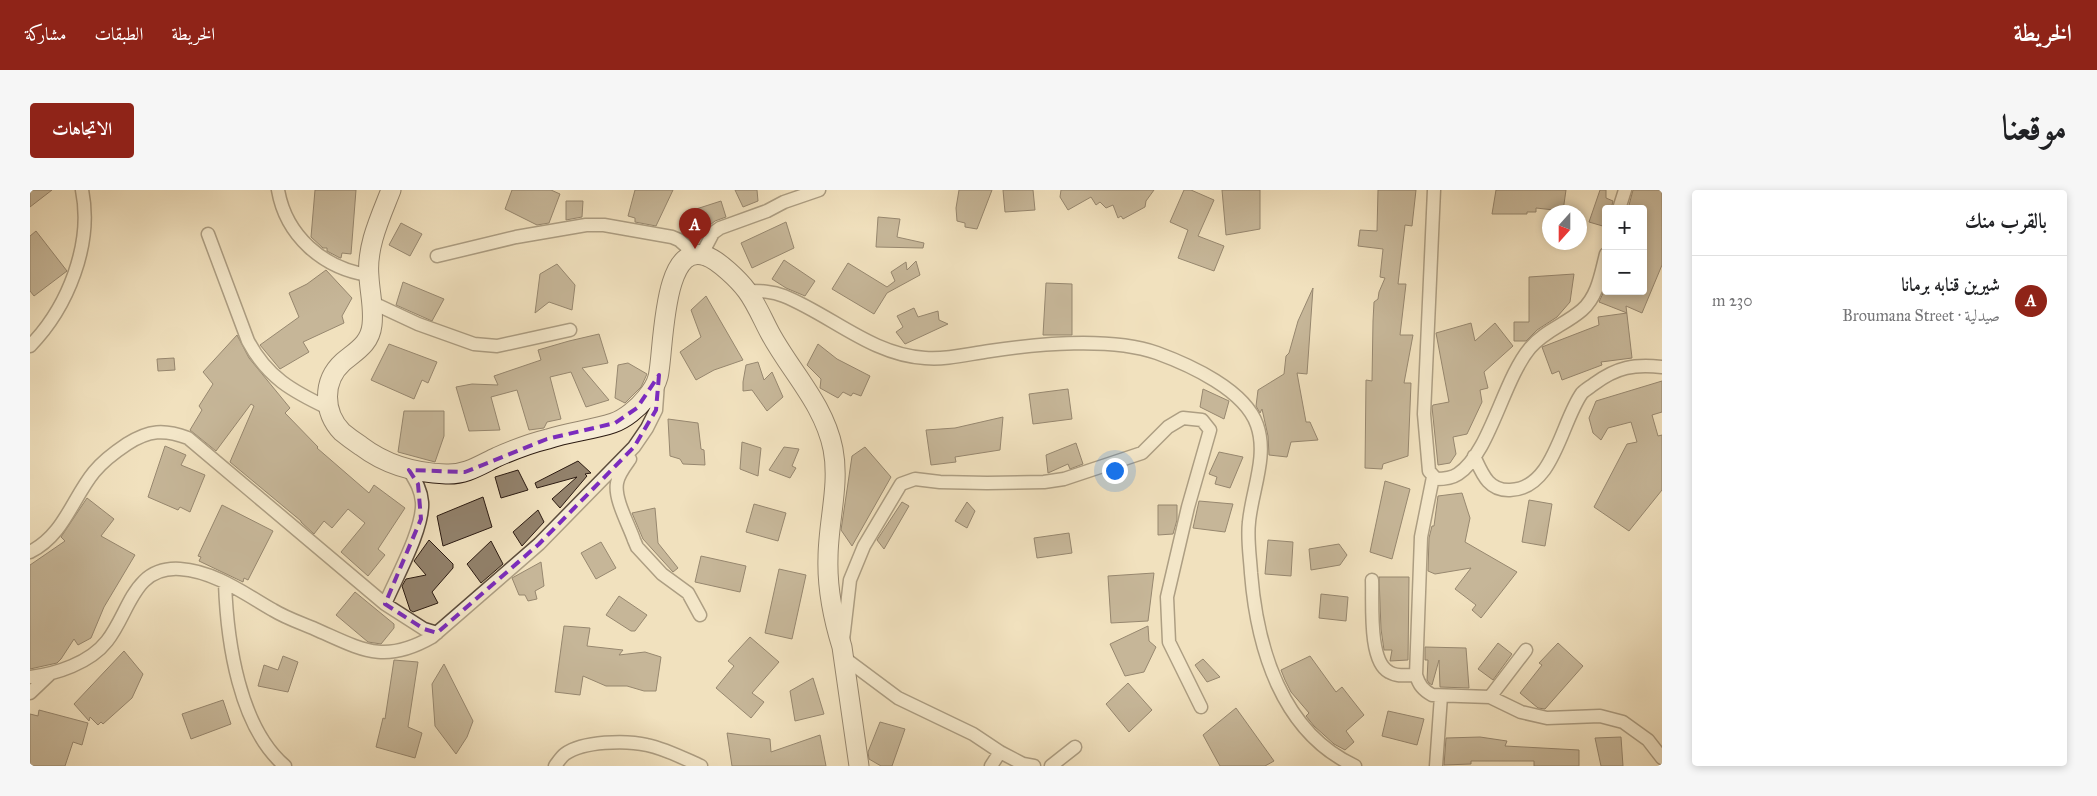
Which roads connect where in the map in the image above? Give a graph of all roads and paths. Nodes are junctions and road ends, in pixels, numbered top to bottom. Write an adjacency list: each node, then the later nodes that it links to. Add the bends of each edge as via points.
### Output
1 (82, 190): 16 (street, via 86,210 84,235 72,282)
2 (278, 190): 12 (street, via 294,230 309,248 327,262)
3 (390, 190): 12 (street, via 372,241)
4 (819, 190): 9 (street, via 720,228 713,232)
5 (1434, 190): 23 (street, via 1424,396 1426,452)
6 (1625, 190): 7 (street)
7 (1620, 205)
8 (208, 234): 19 (street, via 256,358 295,393)
9 (698, 254): 10 (street, via 672,237 586,225 516,237); 13 (street, via 718,263); 18 (street, via 680,265 673,280 663,324)
10 (437, 256)
11 (1602, 269): 21 (street, via 1597,287 1586,306 1529,349)
12 (368, 276): 14 (street)
13 (747, 291): 31 (street, via 780,351 820,412 832,446 834,482 829,585); 49 (street, via 783,295 874,344 914,357 947,358 1054,344 1129,347 1157,353 1223,385 1248,407 1262,444 1248,538 1253,600 1269,667 1301,723 1333,753)
14 (373, 303): 15 (street, via 418,324 474,344 497,346); 19 (street, via 372,328 366,341 335,371 329,383)
15 (570, 330)
16 (30, 346)
17 (1662, 367): 21 (street, via 1622,368 1607,374 1582,392 1540,477 1529,486 1502,490 1490,485)
18 (658, 375): 20 (street); 22 (street, via 652,391 643,402 615,423 546,439 465,472 448,474)
19 (328, 408): 22 (street, via 341,431 369,452)
20 (656, 410): 28 (street, via 657,424 621,471 616,483 617,492 637,547 662,574 688,593); 29 (street, via 634,447 546,537)
21 (1474, 456): 23 (street, via 1459,473 1443,479)
22 (408, 470): 27 (street, via 418,484 422,501 420,519)
23 (1433, 477): 33 (street, via 1421,537)
24 (30, 552): 27 (street, via 60,528 95,470 114,452 156,431 173,433 188,438)
25 (1372, 580): 33 (street, via 1377,657 1389,672)
26 (225, 583): 29 (street, via 276,612 370,652 398,652 417,646); 32 (street, via 180,569 156,572 139,586 107,641 96,652); 42 (street, via 229,636 253,726 268,750)
27 (385, 604): 29 (street, via 424,629)
28 (700, 614)
29 (437, 632)
30 (1526, 650): 37 (street)
31 (842, 652): 38 (street, via 850,580 864,546 901,484 915,479 979,483 1064,479 1142,453 1168,427 1183,418 1202,420 1210,430 1167,597 1169,642); 40 (street, via 898,698 973,734); 45 (street)
32 (52, 672): 34 (street); 35 (street)
33 (1416, 675): 36 (street, via 1424,691)
34 (30, 677)
35 (30, 693)
36 (1441, 696): 37 (street); 50 (street)
37 (1490, 697): 41 (street, via 1520,712 1547,718 1600,716 1622,722 1648,740)
38 (1201, 707)
39 (1075, 747): 48 (street)
40 (1000, 752): 46 (street); 47 (street)
41 (1662, 758)
42 (285, 766)
43 (555, 766): 44 (street, via 565,754 581,746 608,743 646,744)
44 (701, 766)
45 (859, 766)
46 (991, 766)
47 (1034, 766)
48 (1051, 766)
49 (1355, 766)
50 (1436, 766)

